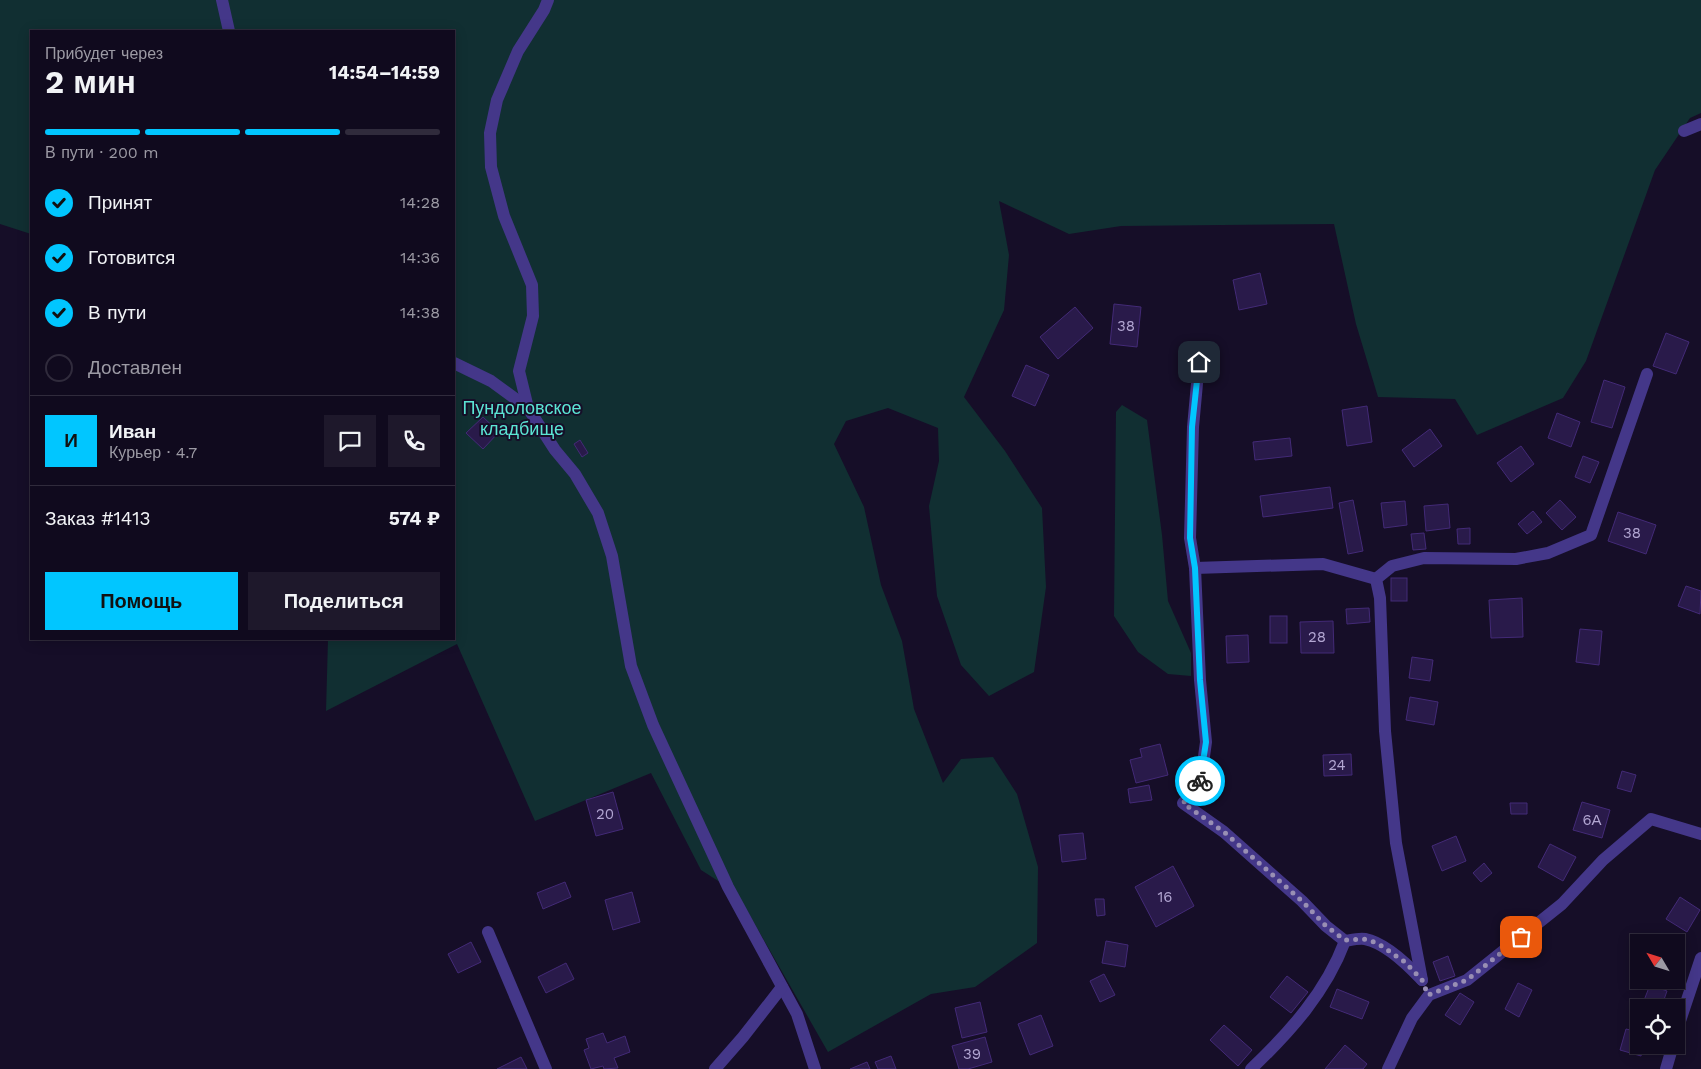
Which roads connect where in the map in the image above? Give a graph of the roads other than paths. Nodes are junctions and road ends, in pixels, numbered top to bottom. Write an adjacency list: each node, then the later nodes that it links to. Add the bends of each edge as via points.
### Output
1 (222, 0): 3 (street)
2 (548, 0): 9 (street, via 518,51 497,100 490,133 491,167 504,216 532,285 533,316 519,371)
3 (229, 30)
4 (1701, 124): 5 (street)
5 (1684, 131)
6 (1199, 362): 10 (street, via 1192,427 1190,538)
7 (455, 363): 9 (street, via 491,381)
8 (1647, 374): 11 (street, via 1591,535 1548,553 1516,559 1424,558 1392,566)
9 (528, 408): 17 (street, via 598,513 612,556 631,666 653,725 728,887)
10 (1195, 568): 11 (street, via 1323,564); 14 (street, via 1206,742 1200,785 1183,803 1224,832)
11 (1376, 579): 16 (street, via 1380,598 1385,730 1396,843)
12 (1701, 834): 18 (street, via 1651,819 1604,860 1562,904 1467,980)
13 (488, 932): 21 (street)
14 (1345, 940): 16 (street, via 1364,939 1377,943 1405,962); 24 (street, via 1337,962 1291,1030)
15 (1701, 958): 19 (street)
16 (1422, 980): 18 (street)
17 (782, 987): 22 (street); 23 (street, via 797,1014)
18 (1428, 995): 25 (street, via 1412,1018)
19 (1685, 1006)
20 (1670, 1054): 26 (street)
21 (546, 1069)
22 (715, 1069)
23 (815, 1069)
24 (1251, 1069)
25 (1388, 1069)
26 (1666, 1069)

